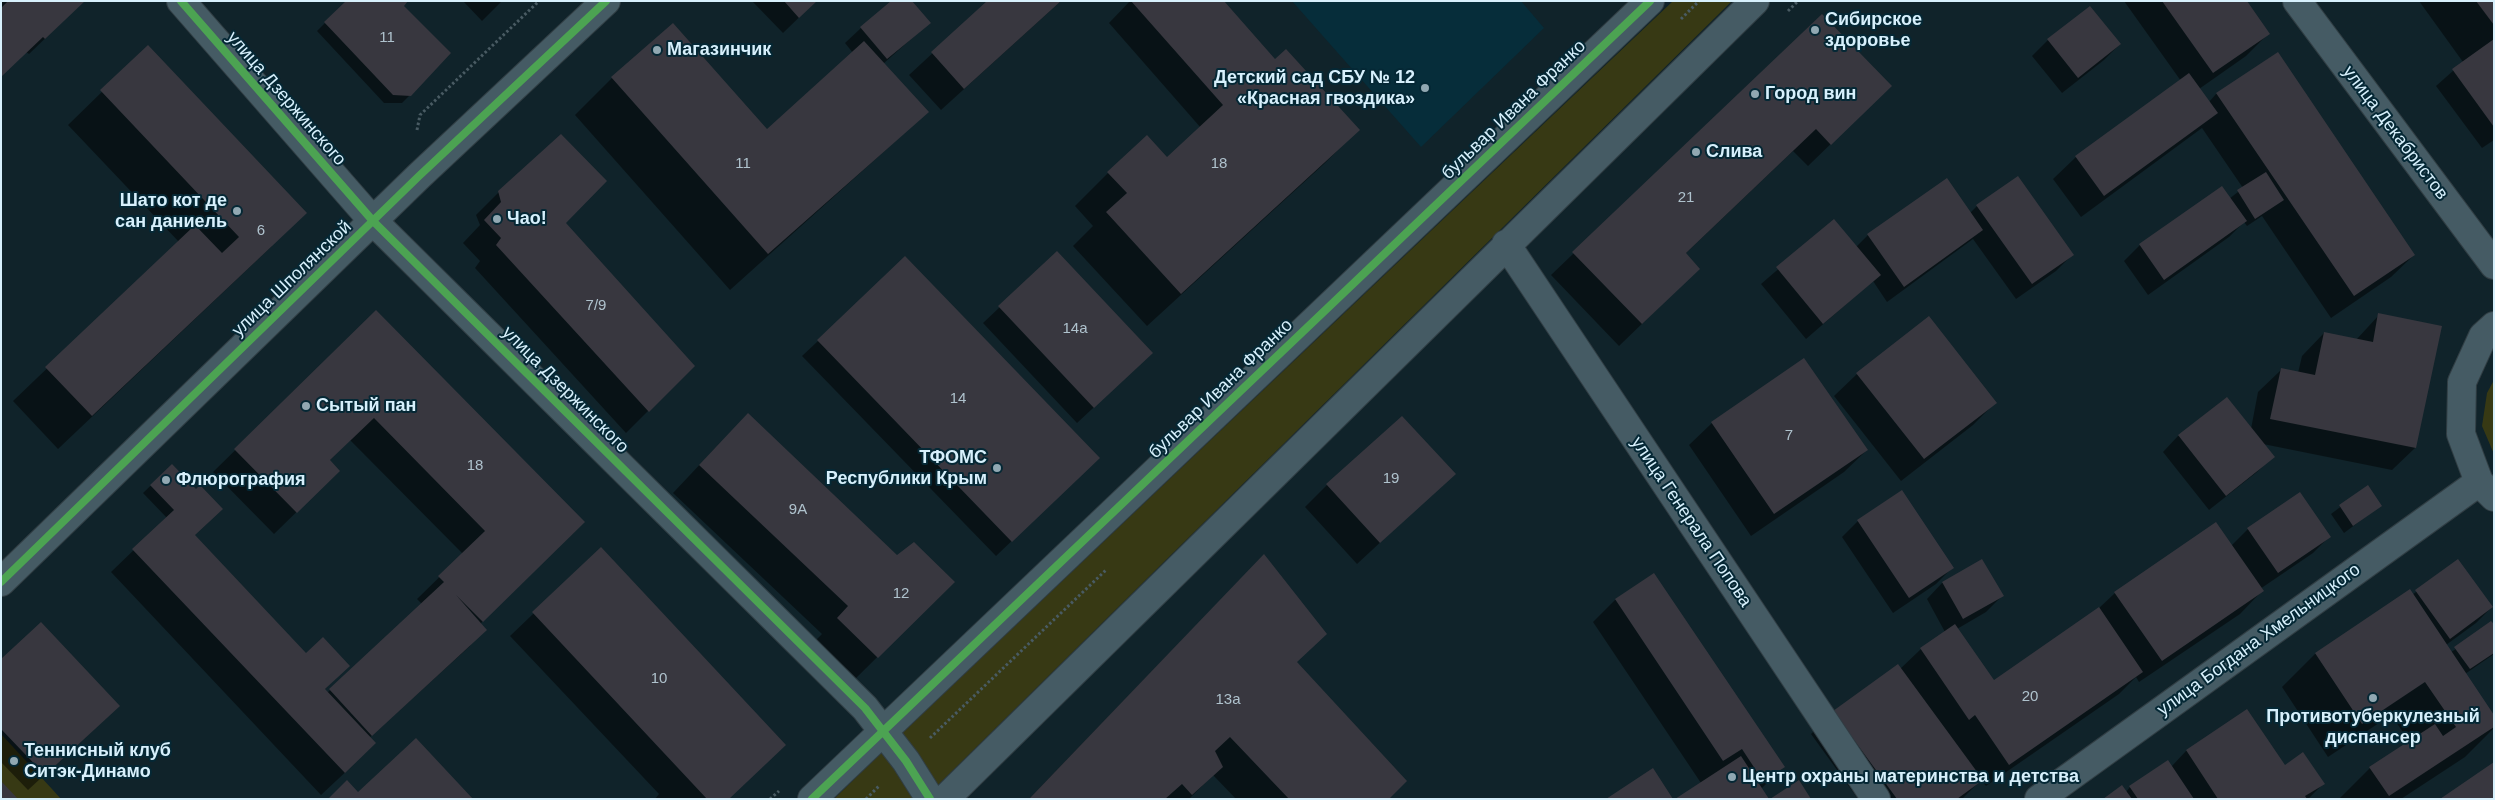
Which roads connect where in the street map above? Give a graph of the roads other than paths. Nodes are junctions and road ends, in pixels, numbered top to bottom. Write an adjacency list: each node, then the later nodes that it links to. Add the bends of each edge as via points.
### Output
1 (180, 1): 6 (street, улица Дзержинского)
2 (606, 1): 6 (street, улица Шполянской)
3 (1650, 1): 12 (street, бульвар Ивана Франко)
4 (1755, 1): 7 (street)
5 (2297, 1): 8 (street, улица Декабристов)
6 (373, 221): 11 (street, улица Шполянской); 12 (street, улица Дзержинского, via 865,708)
7 (1506, 244): 15 (street); 16 (street, улица Генерала Попова)
8 (2494, 265)
9 (2494, 326): 10 (street, via 2483,336 2462,382 2461,434)
10 (2486, 490): 17 (street, улица Богдана Хмельницкого)
11 (1, 582)
12 (882, 732): 13 (street, бульвар Ивана Франко); 14 (street, улица Дзержинского, via 906,761)
13 (812, 799)
14 (930, 799)
15 (945, 799)
16 (1876, 799)
17 (2039, 799)

